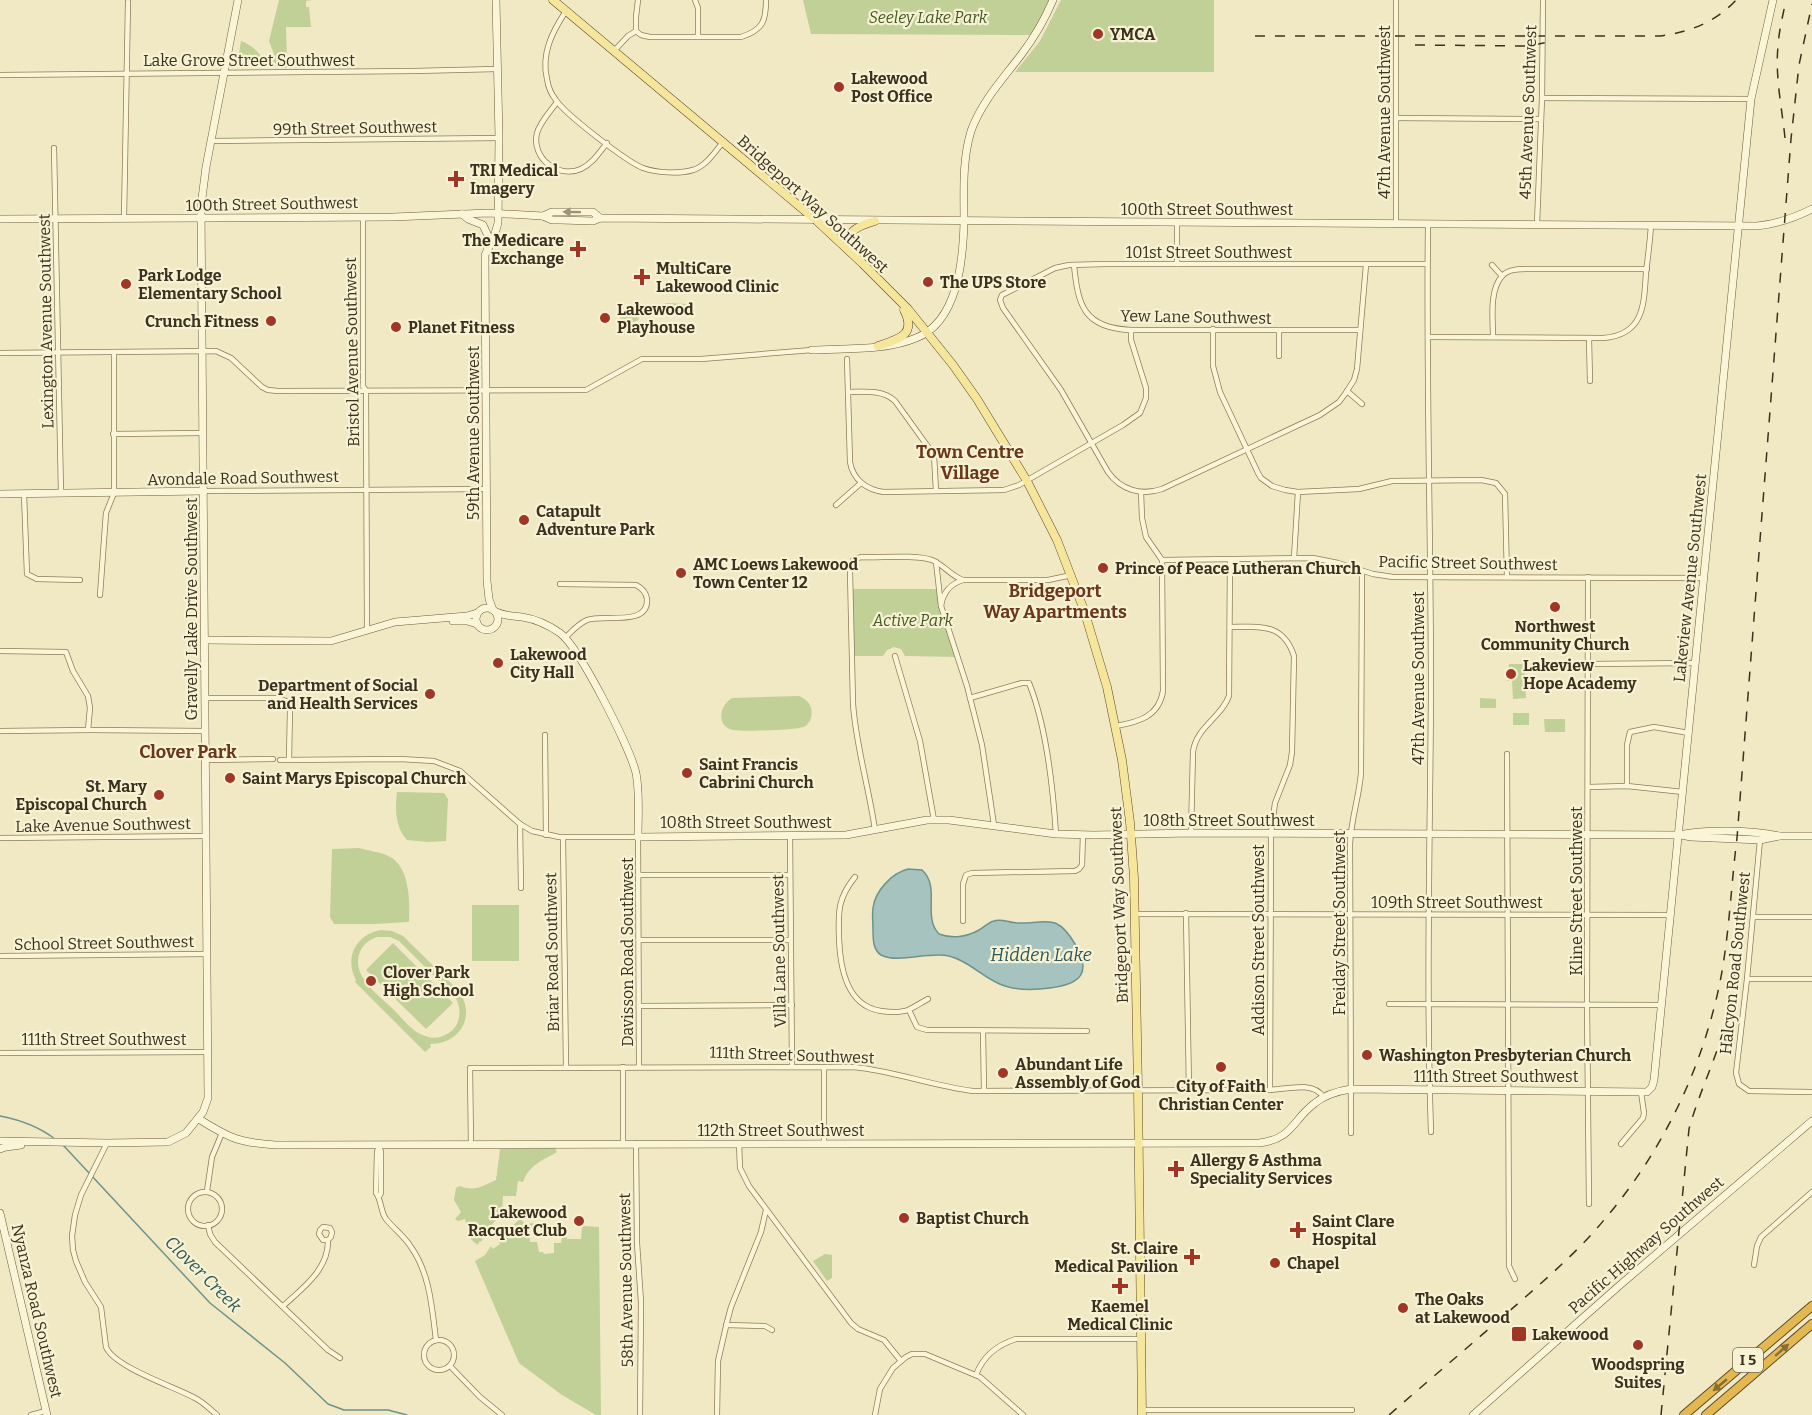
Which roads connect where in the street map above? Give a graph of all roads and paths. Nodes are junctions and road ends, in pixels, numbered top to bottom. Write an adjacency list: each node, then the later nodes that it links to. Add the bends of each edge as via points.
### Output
1 (238, 0): 17 (street, Gravelly Lake Drive Southwest)
2 (496, 0): 16 (street, 59th Avenue Southwest)
3 (553, 0): 12 (main road, Bridgeport Way Southwest)
4 (638, 0): 13 (street)
5 (695, 0): 14 (street)
6 (765, 0): 14 (street, via 765,19 755,32 741,37)
7 (1053, 0): 40 (street, via 1035,35 976,118 964,166)
8 (1396, 0): 23 (street, 47th Avenue Southwest)
9 (1544, 0): 20 (street, 45th Avenue Southwest)
10 (1773, 0): 21 (street, Lakeview Avenue Southwest)
11 (128, 2): 18 (street)
12 (566, 10): 15 (main road, Bridgeport Way Southwest); 22 (street, via 554,30 545,62 547,80)
13 (636, 31): 14 (street, via 650,37); 15 (street)
14 (698, 37)
15 (614, 51): 27 (main road, Bridgeport Way Southwest)
16 (497, 69): 17 (street, Lake Grove Street Southwest); 25 (street, 59th Avenue Southwest)
17 (224, 72): 18 (street, Lake Grove Street Southwest); 26 (street, Gravelly Lake Drive Southwest)
18 (127, 74): 19 (street, Lake Grove Street Southwest); 36 (street)
19 (0, 75)
20 (1542, 98): 21 (street); 24 (street, 45th Avenue Southwest)
21 (1751, 99): 46 (street, Lakeview Avenue Southwest)
22 (557, 102): 28 (street); 28 (street, via 537,134 538,150 547,165 564,171 578,170 588,166)
23 (1396, 118): 24 (street); 42 (street, 47th Avenue Southwest)
24 (1541, 119): 44 (street, 45th Avenue Southwest)
25 (499, 138): 26 (street, 99th Street Southwest); 32 (street, 59th Avenue Southwest)
26 (211, 141): 37 (street, Gravelly Lake Drive Southwest)
27 (723, 142): 28 (street, via 699,167 672,171 644,168); 38 (main road, Bridgeport Way Southwest)
28 (607, 143)
29 (54, 148): 35 (street, Lexington Avenue Southwest)
30 (1812, 209): 46 (street, 100th Street Southwest, via 1770,225)
31 (462, 214): 32 (street, 100th Street Southwest); 33 (street, 100th Street Southwest); 47 (street, via 485,228)
32 (499, 214): 38 (street, 100th Street Southwest, via 593,212 600,218); 47 (street, 59th Avenue Southwest)
33 (363, 217): 37 (street, 100th Street Southwest); 75 (street, Bristol Avenue Southwest)
34 (0, 219): 35 (street, 100th Street Southwest)
35 (55, 219): 36 (street, 100th Street Southwest); 70 (street, Lexington Avenue Southwest)
36 (124, 219): 37 (street, 100th Street Southwest)
37 (201, 219): 67 (street, Gravelly Lake Drive Southwest)
38 (817, 220): 39 (street, 100th Street Southwest); 48 (main road, Bridgeport Way Southwest)
39 (875, 221): 40 (street, 100th Street Southwest); 48 (main road, via 859,226 851,234 852,247)
40 (964, 221): 41 (street, 100th Street Southwest); 61 (street, via 956,285 946,311)
41 (1177, 223): 42 (street, 100th Street Southwest); 49 (street)
42 (1396, 224): 43 (street, 100th Street Southwest)
43 (1428, 224): 44 (street, 100th Street Southwest); 50 (street, 47th Avenue Southwest)
44 (1537, 224): 45 (street, 100th Street Southwest)
45 (1651, 225): 46 (street, 100th Street Southwest); 54 (street)
46 (1738, 226): 106 (street, Lakeview Avenue Southwest)
47 (485, 255): 74 (street, 59th Avenue Southwest)
48 (862, 263): 56 (main road, Bridgeport Way Southwest)
49 (1177, 264): 51 (street, 101st Street Southwest); 52 (street, 101st Street Southwest)
50 (1427, 264): 52 (street, 101st Street Southwest); 62 (street, 47th Avenue Southwest)
51 (1074, 265): 58 (street, Yew Lane Southwest, via 1078,295 1086,312 1106,327); 81 (street, 101st Street Southwest, via 1047,271 1000,299)
52 (1366, 265): 60 (street)
53 (1492, 265): 55 (street)
54 (1647, 268): 55 (street, via 1529,268); 64 (street, via 1643,310 1636,323 1617,336)
55 (1502, 276): 63 (street, via 1493,300)
56 (899, 301): 61 (main road, Bridgeport Way Southwest); 65 (main road, via 909,328 901,337)
57 (1213, 329): 58 (street, Yew Lane Southwest); 59 (street, Yew Lane Southwest); 82 (street, via 1216,381)
58 (1131, 330): 81 (street, via 1146,388 1144,404 1136,417)
59 (1279, 330): 60 (street, Yew Lane Southwest); 71 (street)
60 (1360, 330): 76 (street, via 1357,369)
61 (927, 332): 65 (street, via 907,341); 83 (main road, Bridgeport Way Southwest, via 977,399)
62 (1428, 337): 63 (street); 84 (street, 47th Avenue Southwest)
63 (1493, 337): 64 (street)
64 (1589, 339): 73 (street)
65 (878, 346): 66 (street)
66 (812, 350): 74 (street, via 642,360 586,390)
67 (202, 351): 68 (street); 75 (street, via 225,354 268,390); 79 (street, Gravelly Lake Drive Southwest)
68 (114, 352): 70 (street); 80 (street)
69 (0, 353): 70 (street)
70 (58, 353): 95 (street, Lexington Avenue Southwest)
71 (1279, 356)
72 (847, 359): 77 (street)
73 (1590, 381)
74 (486, 390): 75 (street); 86 (street, 59th Avenue Southwest)
75 (366, 391): 87 (street, Bristol Avenue Southwest)
76 (1347, 391): 78 (street); 82 (street, via 1320,415)
77 (848, 392): 85 (street, via 850,462); 89 (street, via 882,393 896,400 934,455)
78 (1362, 404)
79 (203, 434): 80 (street); 88 (street, Gravelly Lake Drive Southwest)
80 (113, 435): 92 (street)
81 (1092, 443): 83 (street); 90 (street, via 1115,481)
82 (1246, 449): 90 (street, via 1162,489); 91 (street, via 1261,478 1278,488)
83 (1027, 481): 89 (street, via 1008,490); 102 (main road, Bridgeport Way Southwest)
84 (1428, 481): 91 (street, via 1392,481 1359,489); 103 (street, 47th Avenue Southwest); 104 (street, via 1481,480 1500,485 1505,494)
85 (861, 483): 89 (street, via 880,491); 96 (street)
86 (486, 489): 87 (street, Avondale Road Southwest); 109 (street, 59th Avenue Southwest)
87 (366, 490): 88 (street, Avondale Road Southwest); 120 (street, Bristol Avenue Southwest)
88 (204, 491): 92 (street, Avondale Road Southwest); 122 (street, Gravelly Lake Drive Southwest)
89 (936, 492)
90 (1141, 492): 99 (street, via 1146,537)
91 (1298, 492): 97 (street)
92 (114, 493): 95 (street, Avondale Road Southwest); 111 (street, via 106,513)
93 (0, 494): 94 (street, Avondale Road Southwest)
94 (24, 494): 95 (street, Avondale Road Southwest); 107 (street, via 27,574 37,579)
95 (62, 494)
96 (836, 505)
97 (1294, 558): 98 (street, Pacific Street Southwest); 101 (street, Pacific Street Southwest, via 1322,560)
98 (1230, 559): 99 (street, Pacific Street Southwest); 119 (street)
99 (1162, 560): 129 (street, via 1162,698 1148,717)
100 (936, 562): 108 (street); 114 (street); 146 (street, via 918,558 861,558 853,560 850,572 854,719)
101 (1362, 571): 103 (street, Pacific Street Southwest, via 1381,576); 152 (street, Freiday Street Southwest, via 1361,773)
102 (1071, 575): 108 (street, via 1052,580); 129 (main road, Bridgeport Way Southwest, via 1099,657)
103 (1431, 576): 104 (street, Pacific Street Southwest); 153 (street, 47th Avenue Southwest)
104 (1507, 577): 105 (street, Pacific Street Southwest)
105 (1587, 577): 106 (street, Pacific Street Southwest); 126 (street, Kline Street Southwest)
106 (1704, 578): 125 (street, Lakeview Avenue Southwest)
107 (80, 580)
108 (963, 580): 114 (street, via 946,591)
109 (487, 581): 112 (street, 59th Avenue Southwest); 113 (street, 59th Avenue Southwest)
110 (560, 584): 121 (street, via 636,585 646,597 641,614 592,619 578,625)
111 (100, 595)
112 (480, 611): 113 (street); 115 (street); 117 (street)
113 (494, 611): 116 (street); 118 (street, via 498,619)
114 (943, 613): 127 (street)
115 (439, 619): 117 (street); 120 (street, via 395,622)
116 (536, 621): 118 (street); 121 (street)
117 (477, 624): 118 (street, via 486,630)
118 (495, 625)
119 (1230, 627): 147 (street, via 1229,696 1193,747); 148 (street, Addison Street Southwest, via 1274,630 1288,641 1294,656 1292,752 1275,803)
120 (367, 630): 122 (street, via 331,640)
121 (565, 638): 163 (street, via 579,657 632,759 637,781)
122 (205, 640): 128 (street, Gravelly Lake Drive Southwest)
123 (0, 651): 130 (street, via 66,652 88,696)
124 (895, 656): 143 (street, via 920,741)
125 (1696, 663): 126 (street); 133 (street, Lakeview Avenue Southwest)
126 (1588, 664): 141 (street, Kline Street Southwest)
127 (970, 698): 145 (street, via 986,766); 149 (street, via 1030,684 1042,730)
128 (205, 699): 132 (street, Gravelly Lake Drive Southwest); 137 (street, via 286,700 290,710)
129 (1116, 726): 151 (main road, Bridgeport Way Southwest)
130 (88, 730): 131 (street); 132 (street)
131 (0, 732)
132 (205, 732): 138 (street, Gravelly Lake Drive Southwest)
133 (1689, 733): 140 (street, via 1654,727 1628,735); 142 (street, Lakeview Avenue Southwest)
134 (545, 735): 155 (street)
135 (1507, 754): 154 (street)
136 (273, 759): 138 (street)
137 (289, 759): 139 (street); 144 (street, via 441,763 466,776)
138 (206, 760): 159 (street, Gravelly Lake Drive Southwest)
139 (280, 760)
140 (1627, 786): 141 (street); 142 (street)
141 (1588, 787): 157 (street, Kline Street Southwest)
142 (1683, 792): 158 (street, Lakeview Avenue Southwest)
143 (934, 820): 145 (street, 108th Street Southwest); 146 (street, 108th Street Southwest)
144 (520, 824): 155 (street); 169 (street)
145 (994, 825): 149 (street, 108th Street Southwest)
146 (875, 830): 156 (street, 108th Street Southwest, via 846,835)
147 (1191, 833): 148 (street, 108th Street Southwest); 151 (street, 108th Street Southwest)
148 (1271, 833): 152 (street, 108th Street Southwest); 172 (street, Addison Street Southwest)
149 (1056, 834): 150 (street, 108th Street Southwest)
150 (1083, 834): 151 (street, 108th Street Southwest); 180 (street, via 1083,863 1075,871 966,874)
151 (1131, 834): 171 (main road, Bridgeport Way Southwest)
152 (1350, 834): 153 (street, 108th Street Southwest); 173 (street, Freiday Street Southwest)
153 (1430, 834): 154 (street, 108th Street Southwest); 174 (street, 47th Avenue Southwest)
154 (1508, 834): 157 (street, 108th Street Southwest); 175 (street)
155 (546, 835): 162 (street)
156 (790, 835): 163 (street, 108th Street Southwest); 167 (street, Villa Lane Southwest)
157 (1587, 835): 158 (street, 108th Street Southwest); 176 (street, Kline Street Southwest)
158 (1679, 835): 160 (street, 108th Street Southwest, via 1740,832); 165 (street, 108th Street Southwest); 177 (street, Lakeview Avenue Southwest)
159 (206, 836): 164 (street, Lake Avenue Southwest); 183 (street, Gravelly Lake Drive Southwest)
160 (1779, 836): 161 (street, 108th Street Southwest); 165 (street, 108th Street Southwest)
161 (1812, 836)
162 (563, 837): 163 (street); 201 (street, Briar Road Southwest)
163 (638, 837): 166 (street, Davisson Road Southwest)
164 (0, 838)
165 (1760, 840): 178 (street, Halcyon Road Southwest)
166 (639, 875): 167 (street); 181 (street, Davisson Road Southwest)
167 (790, 875): 182 (street, Villa Lane Southwest)
168 (855, 877): 195 (street, via 839,905 839,953 847,983 854,996 869,1009)
169 (521, 888)
170 (1186, 913): 171 (street, 109th Street Southwest); 172 (street, 109th Street Southwest); 208 (street)
171 (1134, 914): 207 (main road, Bridgeport Way Southwest)
172 (1270, 914): 173 (street, 109th Street Southwest); 209 (street, Addison Street Southwest)
173 (1349, 914): 174 (street, 109th Street Southwest); 205 (street, Freiday Street Southwest)
174 (1429, 914): 175 (street, 109th Street Southwest); 189 (street, 47th Avenue Southwest)
175 (1508, 915): 176 (street, 109th Street Southwest); 191 (street)
176 (1587, 915): 177 (street, 109th Street Southwest); 192 (street, Kline Street Southwest)
177 (1671, 915): 193 (street, Lakeview Avenue Southwest)
178 (1753, 916): 179 (street); 185 (street, Halcyon Road Southwest)
179 (1812, 917)
180 (963, 921)
181 (639, 940): 182 (street); 194 (street, Davisson Road Southwest)
182 (791, 940): 190 (street, Villa Lane Southwest)
183 (207, 954): 184 (street, School Street Southwest); 199 (street, Gravelly Lake Drive Southwest)
184 (0, 956)
185 (1747, 979): 186 (street); 214 (street, Halcyon Road Southwest, via 1736,1069 1741,1087 1750,1092)
186 (1812, 979)
187 (928, 999): 195 (street)
188 (1389, 1004): 189 (street)
189 (1429, 1004): 191 (street); 206 (street, 47th Avenue Southwest)
190 (792, 1005): 194 (street); 203 (street, Villa Lane Southwest)
191 (1507, 1005): 192 (street); 210 (street)
192 (1587, 1005): 193 (street); 211 (street, Kline Street Southwest)
193 (1661, 1005): 213 (street, Lakeview Avenue Southwest, via 1653,1084 1647,1092)
194 (639, 1006): 200 (street, Davisson Road Southwest)
195 (909, 1010): 196 (street, via 919,1029)
196 (983, 1031): 197 (street); 212 (street)
197 (1087, 1031)
198 (0, 1053): 199 (street, 111th Street Southwest)
199 (208, 1053): 216 (street, Gravelly Lake Drive Southwest, via 208,1098)
200 (639, 1066): 202 (street, 111th Street Southwest); 203 (street, 111th Street Southwest)
201 (566, 1067): 202 (street, 111th Street Southwest); 231 (street, 111th Street Southwest, via 470,1068)
202 (623, 1067): 224 (street)
203 (792, 1067): 204 (street, 111th Street Southwest)
204 (824, 1067): 212 (street, 111th Street Southwest, via 873,1069); 227 (street)
205 (1351, 1089): 206 (street, 111th Street Southwest); 215 (street, 112th Street Southwest); 220 (street, Freiday Street Southwest)
206 (1429, 1089): 210 (street, 111th Street Southwest); 218 (street, 47th Avenue Southwest)
207 (1138, 1090): 208 (street, 111th Street Southwest); 212 (street, 111th Street Southwest); 228 (main road, Bridgeport Way Southwest)
208 (1189, 1090): 209 (street, 111th Street Southwest)
209 (1270, 1090): 215 (street, 111th Street Southwest, via 1311,1087)
210 (1508, 1090): 211 (street, 111th Street Southwest); 241 (street, via 1509,1266)
211 (1588, 1090): 213 (street, 111th Street Southwest); 235 (street, Kline Street Southwest)
212 (984, 1091)
213 (1641, 1092): 229 (street, via 1643,1118)
214 (1812, 1092)
215 (1323, 1098): 228 (street, 112th Street Southwest, via 1275,1140)
216 (199, 1119): 219 (street, 112th Street Southwest); 223 (street, via 186,1133 168,1142)
217 (1812, 1121): 263 (street, Pacific Highway Southwest)
218 (1431, 1132)
219 (222, 1133): 230 (street, 112th Street Southwest, via 236,1140 266,1144); 233 (street, via 212,1157)
220 (1351, 1133)
221 (0, 1141): 222 (street)
222 (39, 1142): 223 (street); 232 (street)
223 (107, 1143): 257 (street, via 86,1182 75,1215 73,1250 85,1282 101,1307 108,1353 198,1399)
224 (623, 1143): 225 (street, 112th Street Southwest); 231 (street, 112th Street Southwest)
225 (636, 1143): 226 (street, 112th Street Southwest); 259 (street, 58th Avenue Southwest)
226 (740, 1143): 227 (street, 112th Street Southwest); 236 (street, via 742,1173)
227 (824, 1143): 228 (street, 112th Street Southwest)
228 (1139, 1143): 247 (main road, Bridgeport Way Southwest)
229 (1621, 1144)
230 (379, 1145): 231 (street, 112th Street Southwest); 248 (street, via 380,1206 424,1271)
231 (471, 1145)
232 (0, 1149)
233 (207, 1191): 238 (street, via 217,1197 222,1207 220,1218); 238 (street, via 196,1194 188,1208 195,1222)
234 (1812, 1192): 240 (street, via 1761,1237)
235 (1589, 1204)
236 (766, 1210): 245 (street); 250 (street, via 851,1323 884,1340)
237 (0, 1213): 255 (street, Nyanza Road Southwest)
238 (208, 1225): 242 (street, via 215,1242)
239 (328, 1239): 242 (street, via 323,1264)
240 (1754, 1265)
241 (1515, 1279)
242 (283, 1306): 249 (street)
243 (1812, 1306): 264 (highway, I 5, one-way to 264)
244 (1812, 1324): 265 (highway, I 5, one-way to 244)
245 (726, 1325): 246 (street, via 765,1326); 260 (street, via 718,1362)
246 (772, 1330)
247 (1141, 1339): 252 (street, via 1016,1340 993,1350); 254 (main road, Bridgeport Way Southwest)
248 (436, 1340): 251 (street, via 445,1341 452,1348); 251 (street, via 425,1350 427,1365 436,1370)
249 (340, 1358)
250 (901, 1361): 252 (street, via 912,1354 925,1354); 261 (street, via 883,1383)
251 (450, 1366): 258 (street)
252 (976, 1375): 262 (street)
253 (1352, 1410): 254 (street)
254 (1142, 1412)
255 (47, 1413): 256 (street)
256 (31, 1415)
257 (218, 1415)
258 (502, 1415)
259 (640, 1415)
260 (717, 1415)
261 (875, 1415)
262 (1023, 1415)
263 (1473, 1415)
264 (1684, 1415)
265 (1706, 1415)

